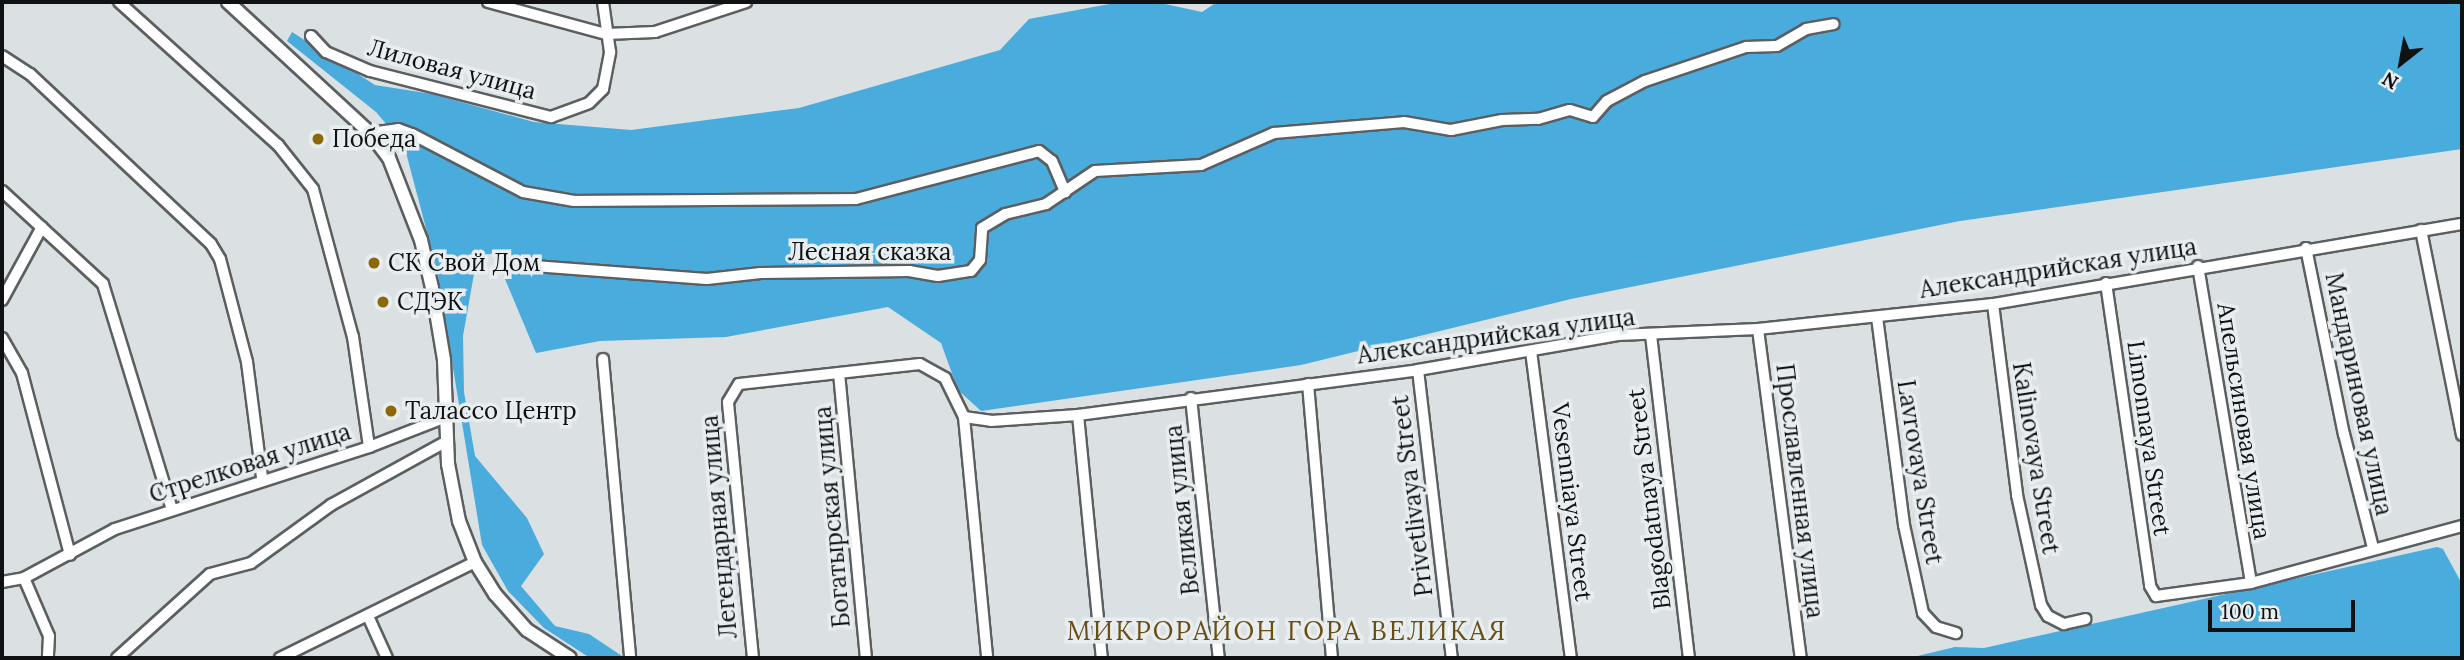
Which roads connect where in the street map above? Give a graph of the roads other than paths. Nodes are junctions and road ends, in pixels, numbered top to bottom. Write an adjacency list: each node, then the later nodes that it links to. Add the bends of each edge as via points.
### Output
1 (119, 2): 38 (street, via 278,145 313,189 353,337)
2 (228, 2): 11 (main road)
3 (488, 2): 8 (street)
4 (603, 2): 8 (street)
5 (746, 2): 6 (street)
6 (716, 7): 8 (street, via 655,32)
7 (1834, 24): 13 (street, Лесная сказка, via 1807,29 1777,46 1746,47 1645,80 1607,101 1592,117 1570,110 1451,131 1404,122 1273,133 1201,166 1095,171)
8 (606, 34): 9 (street, Лиловая улица, via 610,52 603,89 589,103 551,117 370,71 326,52)
9 (311, 36)
10 (2, 56): 39 (street, via 30,74 211,244 220,259 247,362)
11 (370, 133): 13 (street, via 398,129 523,192 574,201 856,199 1039,151 1052,161); 34 (main road, via 389,158 402,189 432,288 444,360)
12 (2, 191): 15 (street)
13 (1065, 192): 18 (street, Лесная сказка, via 1046,204 1005,214 982,228 980,260 971,271 938,276 909,271 761,273 707,279)
14 (2462, 223): 16 (street, Александрийская улица)
15 (42, 227): 21 (street); 40 (street, via 92,270 110,297)
16 (2421, 230): 17 (street, Александрийская улица); 36 (street)
17 (2306, 248): 19 (street, Александрийская улица); 42 (street, Мандариновая улица)
18 (534, 266)
19 (2198, 266): 20 (street, Александрийская улица); 47 (street, Апельсиновая улица)
20 (2106, 284): 22 (street, Александрийская улица); 47 (street, Limonnaya Street, via 2150,586 2156,596)
21 (2, 300)
22 (1993, 304): 23 (street, Александрийская улица); 49 (street, Kalinovaya Street, via 2017,495 2041,606 2048,616 2064,624)
23 (1877, 317): 24 (street, Александрийская улица); 50 (street, Lavrovaya Street, via 1904,525 1923,613 1936,627)
24 (1758, 329): 25 (street, Александрийская улица); 66 (street, Прославленная улица)
25 (1651, 335): 27 (street, Александрийская улица, via 1618,335); 65 (street, Blagodatnaya Street)
26 (2, 338): 43 (street, via 22,373)
27 (1531, 351): 29 (street, Александрийская улица); 64 (street, Vesenniaya Street)
28 (603, 359): 56 (street)
29 (1418, 370): 31 (street, Александрийская улица); 63 (street, Privetlivaya Street)
30 (839, 373): 35 (street, via 920,364 934,368 945,378); 57 (street, Легендарная улица, via 739,384 727,402); 58 (street, Богатырская улица)
31 (1308, 384): 32 (street, Александрийская улица); 62 (street)
32 (1191, 398): 33 (street, Александрийская улица); 61 (street, Великая улица)
33 (1078, 415): 35 (street, Александрийская улица, via 990,421); 60 (street)
34 (446, 417): 37 (main road); 38 (street, Стрелковая улица)
35 (964, 417): 59 (street)
36 (2462, 435)
37 (447, 441): 44 (main road, via 458,521); 52 (street, via 331,505 251,563 209,574)
38 (369, 447): 39 (street, Стрелковая улица)
39 (262, 478): 40 (street, Стрелковая улица)
40 (172, 510): 43 (street, Стрелковая улица, via 115,529)
41 (2462, 526): 42 (street)
42 (2373, 548): 47 (street)
43 (70, 555): 45 (street, Стрелковая улица)
44 (474, 562): 48 (street); 55 (main road, via 527,630)
45 (24, 578): 46 (street, Стрелковая улица); 51 (street, via 49,635)
46 (2, 582)
47 (2251, 583)
48 (368, 616): 53 (street); 54 (street)
49 (2085, 619)
50 (1956, 633)
51 (48, 658)
52 (117, 658)
53 (281, 658)
54 (387, 658)
55 (570, 658)
56 (630, 658)
57 (753, 658)
58 (866, 658)
59 (987, 658)
60 (1102, 658)
61 (1219, 658)
62 (1332, 658)
63 (1452, 658)
64 (1571, 658)
65 (1689, 658)
66 (1801, 658)

